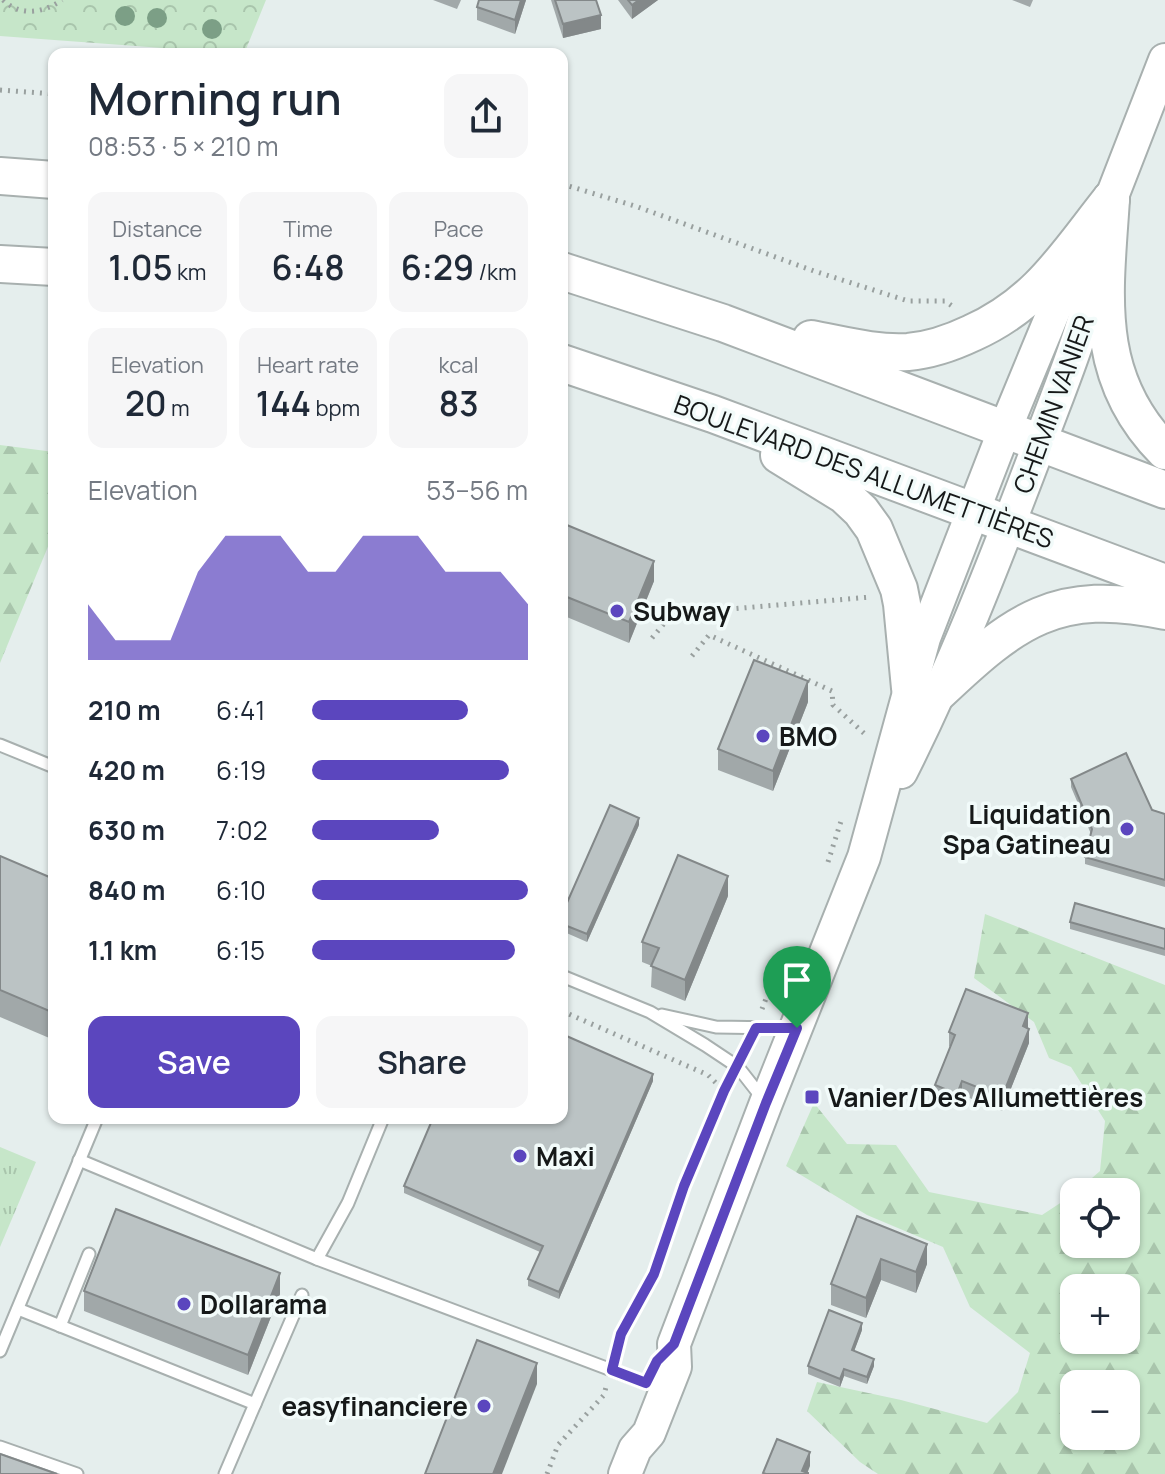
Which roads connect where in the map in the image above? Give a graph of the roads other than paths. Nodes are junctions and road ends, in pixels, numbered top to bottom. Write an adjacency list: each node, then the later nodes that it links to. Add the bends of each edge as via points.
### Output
1 (1165, 60): 4 (main road, CHEMIN VANIER)
2 (0, 176): 3 (highway)
3 (48, 180)
4 (1111, 199): 8 (highway, via 1039,290 1000,321 935,348 883,352); 11 (main road, CHEMIN VANIER, via 1060,296); 12 (main road, CHEMIN VANIER, via 1089,310); 13 (highway, via 1104,306 1109,344 1136,417)
5 (0, 264): 6 (highway)
6 (48, 267)
7 (568, 273): 8 (highway)
8 (723, 323): 11 (highway)
9 (568, 365): 10 (highway, BOULEVARD DES ALLUMETTIÈRES)
10 (713, 414): 15 (highway, BOULEVARD DES ALLUMETTIÈRES); 19 (highway, via 844,495 861,511 874,529 902,604)
11 (1005, 429): 12 (highway); 15 (main road, CHEMIN VANIER)
12 (1040, 442): 14 (highway); 16 (main road, CHEMIN VANIER)
13 (1165, 451)
14 (1165, 490)
15 (974, 510): 16 (highway, BOULEVARD DES ALLUMETTIÈRES); 19 (main road, CHEMIN VANIER, via 924,638)
16 (1009, 524): 17 (highway, BOULEVARD DES ALLUMETTIÈRES); 19 (main road, CHEMIN VANIER)
17 (1165, 583)
18 (1165, 611): 19 (highway, via 1103,602 1071,605 986,647)
19 (925, 690): 24 (main road, CHEMIN VANIER)
20 (0, 745): 21 (lane)
21 (48, 765)
22 (568, 978): 23 (lane)
23 (650, 1012): 24 (lane, via 716,1027); 25 (lane, via 738,1067)
24 (797, 1028): 25 (main road, CHEMIN VANIER)
25 (766, 1103): 34 (main road, CHEMIN VANIER)
26 (94, 1124): 28 (lane)
27 (381, 1124): 30 (lane, via 348,1203)
28 (79, 1160): 30 (lane); 32 (lane)
29 (89, 1254): 33 (lane)
30 (317, 1259): 36 (lane)
31 (302, 1295): 37 (lane)
32 (18, 1309): 33 (lane); 35 (lane)
33 (60, 1326): 37 (lane)
34 (674, 1344): 36 (main road, CHEMIN VANIER); 39 (main road, CHEMIN VANIER, via 675,1367 649,1433)
35 (0, 1351)
36 (646, 1383): 39 (main road, CHEMIN VANIER, via 629,1425)
37 (255, 1404): 41 (lane)
38 (0, 1447): 40 (lane)
39 (630, 1461)
40 (77, 1474)
41 (225, 1474)

